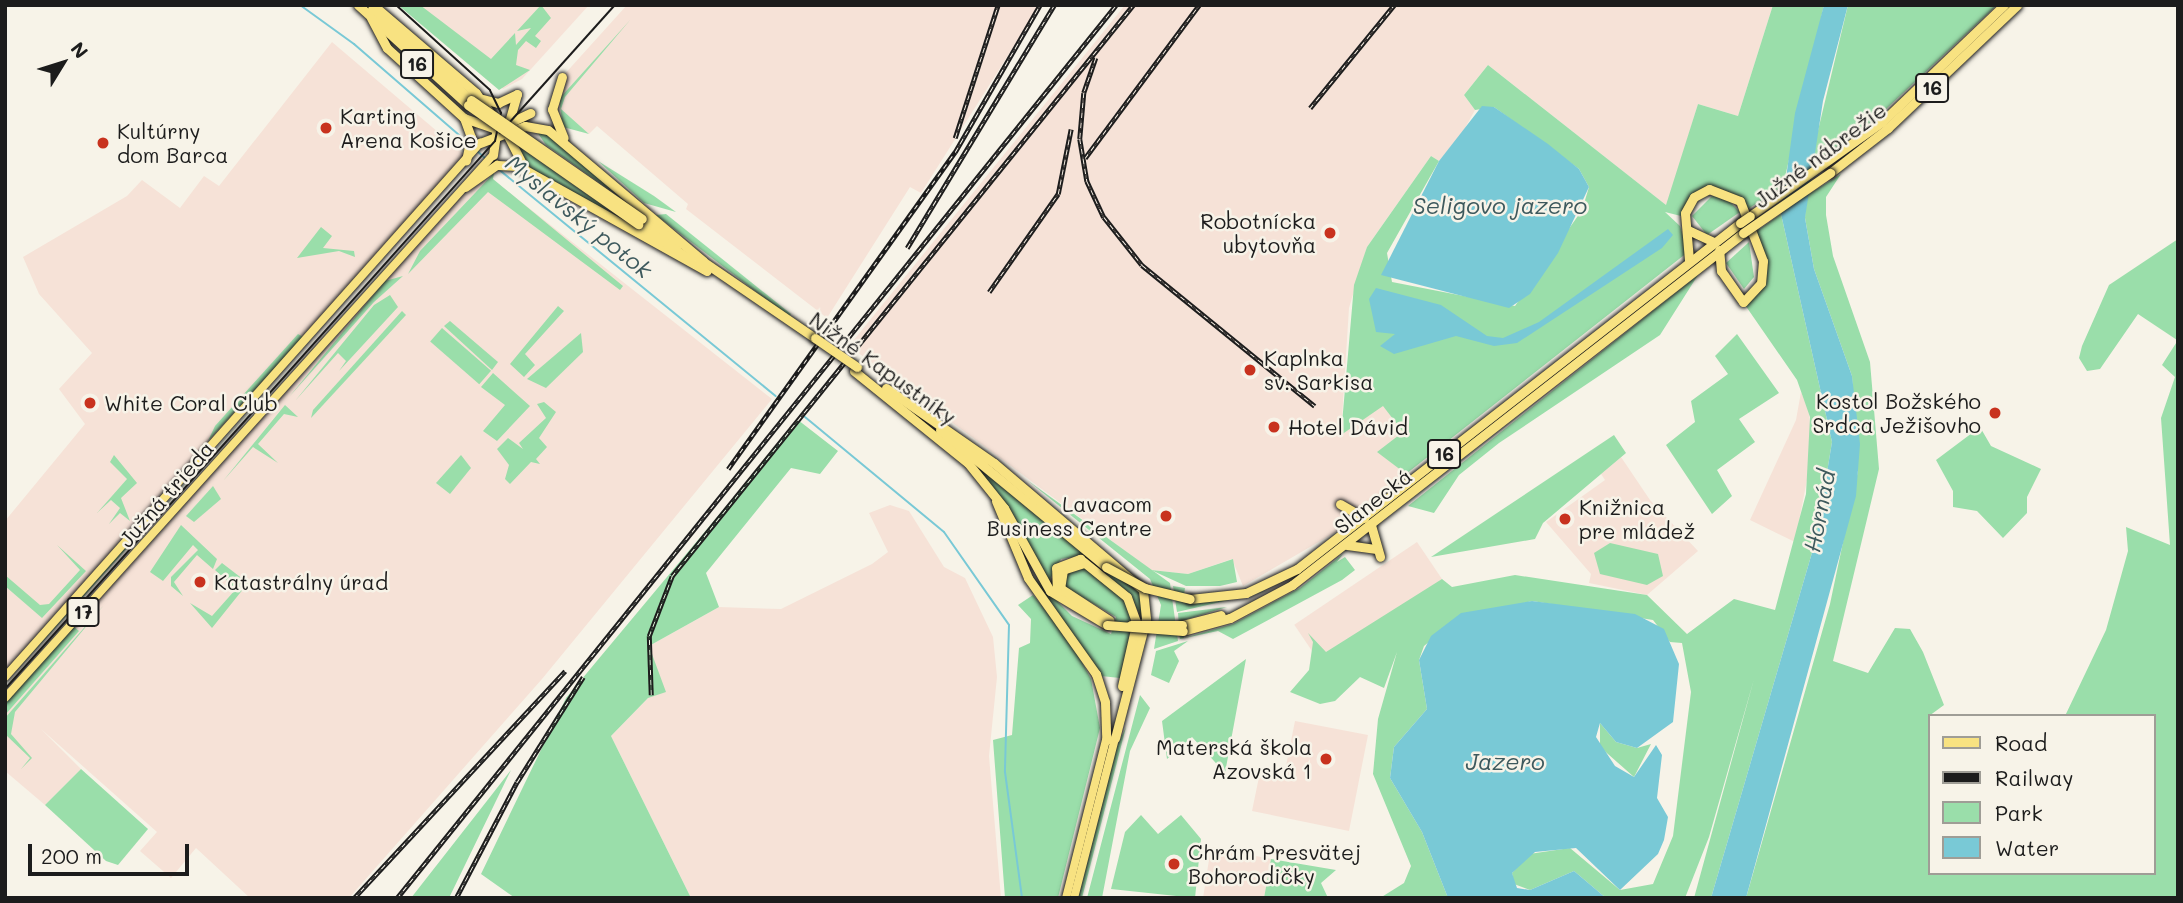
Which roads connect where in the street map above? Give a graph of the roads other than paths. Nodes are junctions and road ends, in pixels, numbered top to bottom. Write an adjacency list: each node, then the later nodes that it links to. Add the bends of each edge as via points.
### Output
1 (358, 5): 5 (highway, 16)
2 (371, 5): 7 (highway); 8 (highway, 16)
3 (2004, 5): 18 (highway, Južné nábrežie / 16)
4 (2017, 5): 18 (highway, Južné nábrežie / 16, via 1896,122)
5 (371, 19): 8 (highway, 16); 10 (highway, via 387,48)
6 (562, 78): 14 (highway, via 553,115)
7 (482, 99): 11 (highway, via 498,103 517,94); 12 (highway)
8 (470, 102): 21 (highway, Nižné Kapustníky / 16, bridge)
9 (531, 113): 11 (highway)
10 (464, 118): 12 (highway); 13 (highway)
11 (507, 128): 12 (highway); 14 (highway, via 539,126); 19 (highway)
12 (496, 132): 13 (highway); 16 (highway)
13 (476, 142): 15 (highway)
14 (572, 148): 21 (highway, via 632,198)
15 (469, 155): 42 (main road, Južná trieda / 17)
16 (493, 156): 17 (main road)
17 (487, 167): 19 (highway, via 502,164); 20 (highway)
18 (1828, 169): 23 (highway, Južné nábrežie / 16, bridge, via 1743,233); 23 (highway, Južné nábrežie / 16, via 1740,223)
19 (527, 171): 26 (highway)
20 (466, 187): 43 (main road, Južná trieda / 17)
21 (644, 219): 26 (highway, Nižné Kapustníky / 16); 28 (highway, Nižné Kapustníky / 16)
22 (1687, 228): 23 (highway); 24 (highway); 27 (highway, via 1687,208 1702,192 1723,190 1740,201 1762,277 1743,302)
23 (1716, 246): 24 (highway, Slanecká / 16); 25 (highway, Južné nábrežie / 16); 27 (highway)
24 (1689, 260): 32 (highway, Slanecká / 16)
25 (1699, 266): 27 (highway); 32 (highway, Slanecká / 16)
26 (707, 271): 28 (highway, Nižné Kapustníky / 16)
27 (1725, 277)
28 (786, 322): 29 (highway, Nižné Kapustníky / 16, bridge)
29 (856, 369): 30 (highway, Nižné Kapustníky / 16); 31 (highway, Nižné Kapustníky / 16, via 938,436)
30 (886, 387): 36 (highway, Nižné Kapustníky / 16, bridge, via 1106,567 1145,588 1190,599 1246,593); 41 (highway, via 994,463 1128,573 1147,601)
31 (994, 492): 37 (highway, 16, via 1038,574); 44 (highway, via 1028,578 1096,674)
32 (1367, 521): 33 (highway, Slanecká / 16); 33 (highway, via 1340,504); 34 (highway, Slanecká / 16); 34 (highway, via 1378,553)
33 (1349, 530): 36 (highway, Slanecká / 16)
34 (1345, 545): 40 (highway, Slanecká / 16, via 1257,605)
35 (1086, 563): 37 (highway, via 1069,558 1056,568 1052,582); 38 (highway, via 1127,597); 39 (highway, via 1065,568 1060,587)
36 (1287, 575): 40 (highway, via 1246,604)
37 (1064, 603): 39 (highway, 16)
38 (1137, 620): 41 (highway); 44 (highway)
39 (1108, 623): 40 (highway, bridge)
40 (1182, 628)
41 (1142, 637): 44 (highway)
42 (5, 677)
43 (5, 698)
44 (1110, 739): 45 (main road); 46 (main road)
45 (1066, 898)
46 (1074, 898)

